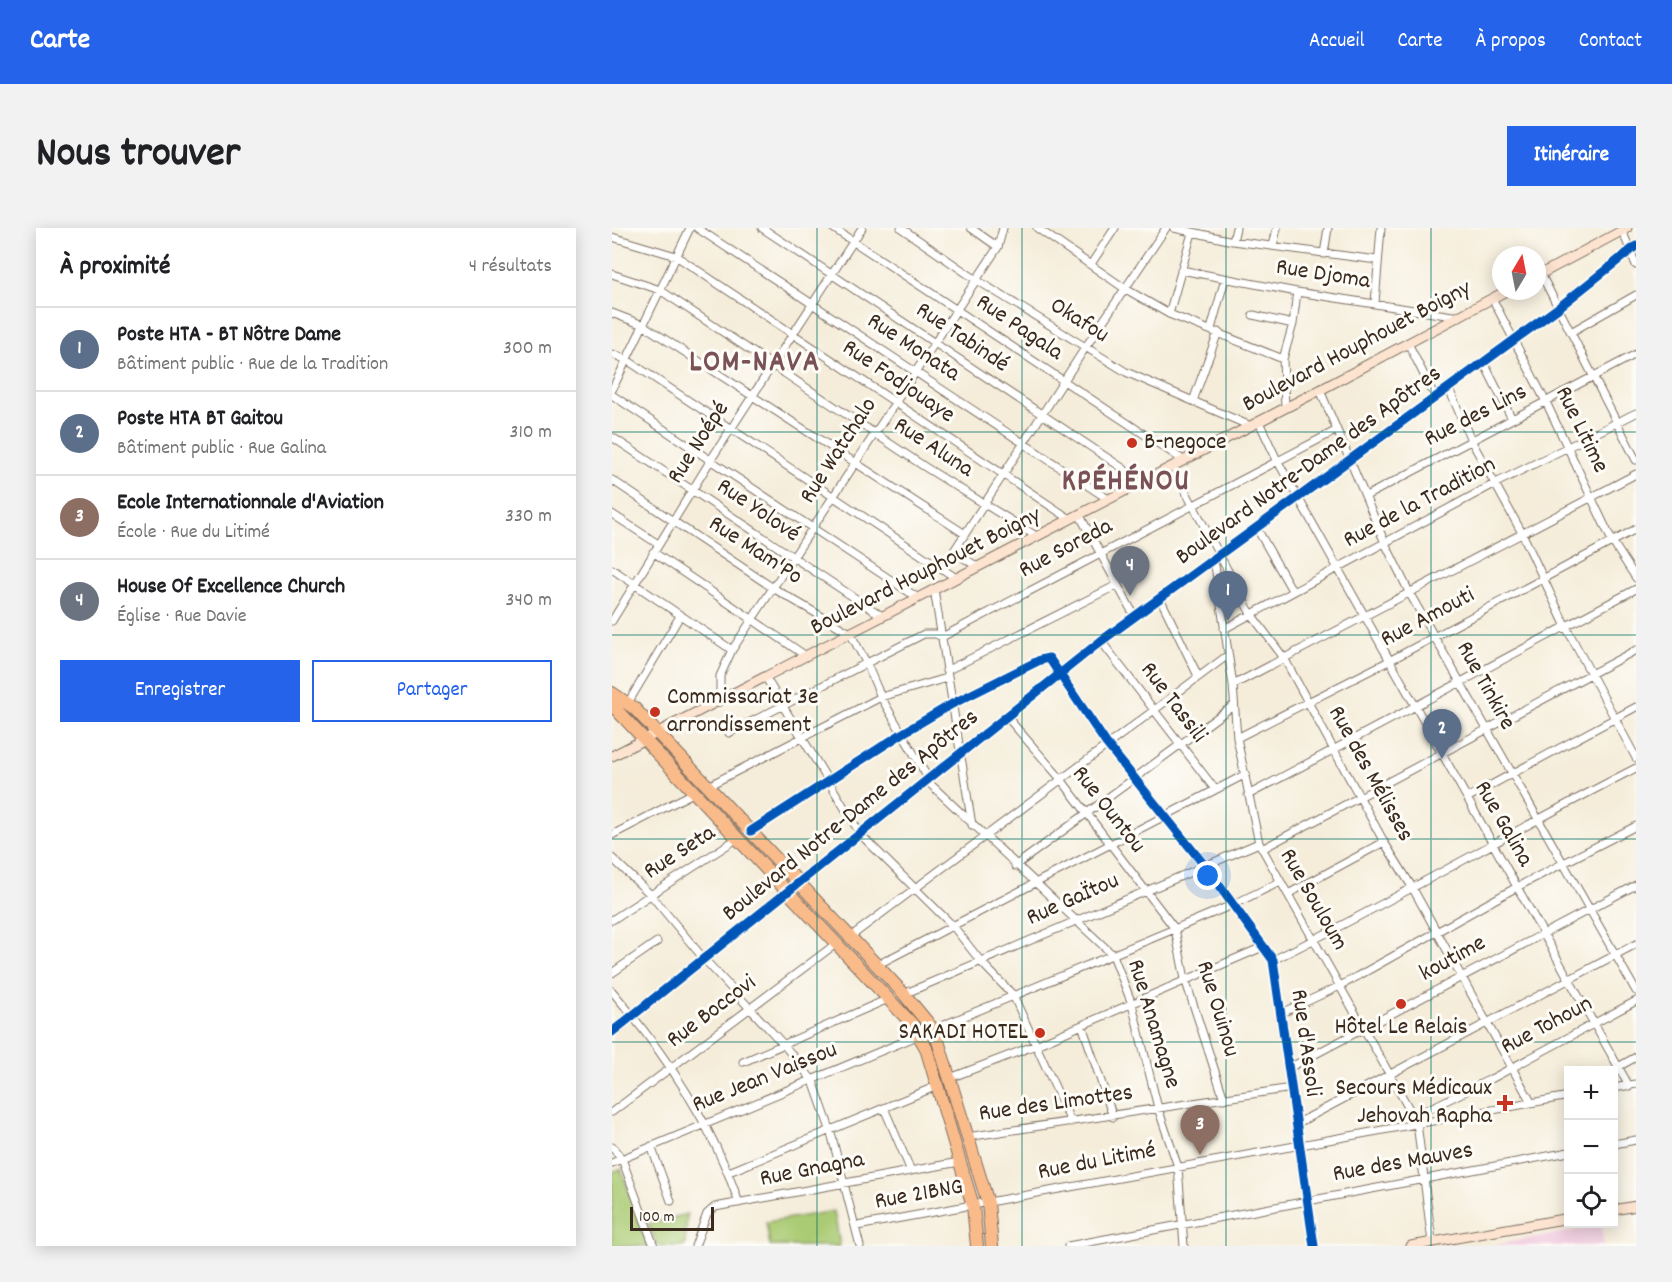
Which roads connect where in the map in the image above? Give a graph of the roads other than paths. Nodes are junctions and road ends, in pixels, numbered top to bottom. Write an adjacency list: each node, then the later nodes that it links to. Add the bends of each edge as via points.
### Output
1 (690, 228): 26 (street)
2 (697, 228): 44 (street, Rue Monata)
3 (762, 228): 33 (street, Rue Tabindé)
4 (832, 228): 21 (street, Rue Pagala)
5 (862, 228): 21 (street, Rue Noépé)
6 (901, 228): 34 (street, Okafou)
7 (971, 228): 23 (street)
8 (1003, 228): 23 (street, Rue Watchalo)
9 (1037, 228): 28 (street)
10 (1115, 228): 28 (street)
11 (1166, 228): 37 (street)
12 (1174, 228): 18 (street)
13 (1236, 228): 20 (street)
14 (1277, 228): 22 (street)
15 (1328, 228): 25 (street)
16 (1381, 228): 27 (street)
17 (1624, 229): 24 (street); 31 (street)
18 (1192, 233): 20 (street); 30 (street)
19 (612, 237): 26 (street, Rue Fodjouaye)
20 (1233, 241): 22 (street)
21 (853, 242): 33 (street, Rue Noépé); 46 (street, Rue Pagala)
22 (1274, 246): 25 (street)
23 (998, 247): 34 (street, Rue Watchalo)
24 (1632, 248): 29 (street); 45 (street, Boulevard Notre-Dame des Apôtres)
25 (1324, 254): 27 (street)
26 (676, 256): 38 (street); 55 (street, Rue Fodjouaye)
27 (1377, 260): 43 (street)
28 (1091, 264): 37 (street)
29 (1636, 265)
30 (1181, 270): 35 (street, Rue Djoma); 48 (street)
31 (1546, 271)
32 (612, 274): 38 (street, Rue Aluna)
33 (832, 274): 44 (street, Rue Noépé); 57 (street, Rue Tabindé)
34 (975, 279): 46 (street, Rue Watchalo); 59 (street, Okafou)
35 (1226, 279): 39 (street, Rue Djoma); 53 (street)
36 (1546, 287): 45 (street)
37 (1124, 288): 48 (street); 59 (street)
38 (660, 290): 52 (street); 65 (street, Rue Aluna)
39 (1298, 292): 43 (street, Rue Djoma); 51 (street)
40 (1636, 295): 54 (street)
41 (1492, 298): 50 (street, Boulevard Houphouet Boigny)
42 (1493, 300): 56 (street, Rue Litime)
43 (1375, 303): 50 (street, Rue Djoma)
44 (812, 305): 55 (street, Rue Noépé); 66 (street, Rue Monata)
45 (1558, 308): 54 (street); 56 (street, Boulevard Notre-Dame des Apôtres)
46 (956, 309): 57 (street, Rue Watchalo); 68 (street, Rue Pagala)
47 (612, 313): 52 (street)
48 (1169, 314): 53 (street)
49 (1253, 315): 51 (street)
50 (1459, 317): 58 (street, Boulevard Houphouet Boigny)
51 (1293, 324): 62 (street)
52 (643, 325): 63 (street); 72 (street)
53 (1214, 330): 62 (street); 74 (street)
54 (1571, 332): 67 (street)
55 (792, 335): 65 (street, Rue Noépé); 76 (street, Rue Fodjouaye)
56 (1514, 339): 64 (street, Boulevard Notre-Dame des Apôtres); 75 (street, Rue Litime)
57 (933, 342): 66 (street, Rue Watchalo); 79 (street, Rue Tabindé)
58 (1408, 343): 70 (street, Boulevard Houphouet Boigny); 73 (street)
59 (1085, 348): 68 (street); 74 (street, Okafou, via 1135,377)
60 (612, 354): 63 (street)
61 (1636, 354): 67 (street, Rue des Lins)
62 (1283, 359): 77 (street)
63 (627, 360): 71 (street); 84 (street)
64 (1484, 363): 69 (street, Boulevard Notre-Dame des Apôtres); 80 (street)
65 (772, 366): 72 (street, Rue Noépé); 86 (street, Rue Aluna)
66 (914, 372): 76 (street, Rue Watchalo); 89 (street, Rue Monata)
67 (1594, 378): 75 (street, Rue des Lins); 82 (street)
68 (1065, 382): 79 (street); 92 (street, Rue Pagala)
69 (1449, 389): 73 (street, Boulevard Notre-Dame des Apôtres); 88 (street)
70 (1320, 390): 77 (street, Boulevard Houphouet Boigny); 85 (street, Rue Tinkire)
71 (612, 392): 91 (street)
72 (753, 397): 84 (street, Rue Noépé); 96 (street)
73 (1435, 397): 94 (street, Boulevard Notre-Dame des Apôtres)
74 (1193, 401): 83 (street, Okafou)
75 (1546, 402): 80 (street, Rue des Lins); 90 (street, Rue Litime)
76 (894, 403): 86 (street, Rue Watchalo); 99 (street, Rue Fodjouaye)
77 (1285, 407): 81 (street, Boulevard Houphouet Boigny)
78 (1636, 413): 82 (street, Rue de la Tradition)
79 (1043, 415): 89 (street); 102 (street, Rue Tabindé, via 1124,469)
80 (1512, 419): 88 (street, Rue des Lins)
81 (1259, 422): 83 (street, Boulevard Houphouet Boigny); 93 (street, Rue Galina)
82 (1618, 424): 90 (street, Rue de la Tradition); 95 (street)
83 (1248, 425): 92 (street, Boulevard Houphouet Boigny)
84 (732, 428): 91 (street, Rue Noépé); 104 (street)
85 (1337, 430): 93 (street, Rue Soreda); 94 (street, Rue Tinkire)
86 (874, 433): 96 (street, Rue Watchalo); 110 (street, Rue Aluna)
87 (612, 437): 103 (street, Rue Yolové)
88 (1471, 440): 101 (street); 105 (street, Rue des Lins)
89 (1024, 445): 99 (street); 108 (street, Rue Monata)
90 (1568, 447): 101 (street, Rue de la Tradition); 106 (street, Rue Litime)
91 (712, 458): 103 (street, Rue Noépé); 114 (street)
92 (1183, 460): 97 (street, Boulevard Houphouet Boigny)
93 (1277, 460): 107 (street, Rue Galina); 109 (street, Rue Soreda)
94 (1350, 460): 105 (street, Rue Tinkire); 107 (street, Boulevard Notre-Dame des Apôtres)
95 (1636, 460)
96 (855, 463): 104 (street, Rue Watchalo); 118 (street)
97 (1172, 466): 102 (street, Boulevard Houphouet Boigny); 109 (street, Rue des Mélisses)
98 (1636, 474): 106 (street)
99 (1004, 475): 110 (street); 112 (street, Rue Fodjouaye)
100 (612, 480): 113 (street, Rue Mam'Po)
101 (1494, 484): 117 (street); 121 (street, Rue de la Tradition)
102 (1135, 485): 108 (street, Boulevard Houphouet Boigny)
103 (692, 490): 113 (street, Rue Noépé); 127 (street, Rue Yolové)
104 (833, 496): 114 (street, Rue Watchalo); 129 (street)
105 (1366, 496): 121 (street, Rue Tinkire)
106 (1591, 496): 117 (street); 120 (street, Rue Litime)
107 (1298, 497): 115 (street, Boulevard Notre-Dame des Apôtres); 130 (street, Rue Galina)
108 (1108, 499): 112 (street, Boulevard Houphouet Boigny)
109 (1193, 505): 125 (street, Rue Soreda); 126 (street, Rue des Mélisses)
110 (985, 506): 118 (street); 119 (street, Rue Aluna)
111 (612, 514): 122 (street)
112 (1074, 517): 119 (street, Boulevard Houphouet Boigny); 125 (street)
113 (673, 520): 122 (street, Rue Noépé); 137 (street, Rue Mam'Po)
114 (813, 526): 127 (street, Rue Watchalo); 142 (street)
115 (1256, 527): 126 (street, Boulevard Notre-Dame des Apôtres); 140 (street)
116 (1636, 529): 120 (street, Rue Amouti)
117 (1522, 533): 133 (street); 141 (street)
118 (965, 534): 124 (street)
119 (1036, 537): 128 (street, Boulevard Houphouet Boigny)
120 (1612, 541): 133 (street, Rue Amouti); 134 (street, Rue Litime)
121 (1385, 543): 130 (street, Rue de la Tradition); 141 (street, Rue Tinkire)
122 (658, 544): 123 (street, Rue Noépé)
123 (653, 552): 135 (street, Rue Noépé); 150 (street)
124 (954, 552): 128 (street); 129 (street)
125 (1099, 553): 136 (street); 155 (street, Rue Soreda)
126 (1216, 556): 143 (street, Boulevard Notre-Dame des Apôtres); 144 (street, Rue des Mélisses); 152 (street, Rue Souloum)
127 (793, 558): 137 (street, Rue Watchalo); 146 (street, Rue Yolové)
128 (978, 567): 132 (street, Boulevard Houphouet Boigny)
129 (942, 568): 132 (street)
130 (1339, 569): 140 (street, Rue de la Tradition); 147 (street, Rue Galina)
131 (612, 570): 135 (street)
132 (956, 578): 139 (street, Boulevard Houphouet Boigny)
133 (1543, 578): 151 (street); 154 (street, Rue Amouti)
134 (1636, 578)
135 (633, 583): 145 (street); 149 (street, Rue Noépé)
136 (1117, 585): 148 (street); 164 (street)
137 (773, 588): 150 (street, Rue Watchalo); 153 (street, Rue Mam'Po)
138 (1636, 589): 151 (street)
139 (934, 590): 142 (street, Boulevard Houphouet Boigny); 155 (street)
140 (1293, 592): 144 (street, Rue de la Tradition)
141 (1410, 594): 147 (street); 154 (street, Rue Tinkire)
142 (918, 598): 146 (street, Boulevard Houphouet Boigny)
143 (1160, 598): 148 (street, Boulevard Notre-Dame des Apôtres); 167 (street)
144 (1251, 614): 152 (street, Rue de la Tradition); 161 (street, Rue des Mélisses)
145 (680, 616): 157 (street); 175 (street)
146 (882, 616): 153 (street, Boulevard Houphouet Boigny)
147 (1366, 616): 161 (street); 162 (street, Rue Galina)
148 (1135, 617): 156 (street, Boulevard Notre-Dame des Apôtres)
149 (613, 618)
150 (753, 620): 157 (street, Rue Watchalo); 160 (street)
151 (1566, 627): 166 (street); 169 (street)
152 (1224, 629): 159 (street, Rue Souloum)
153 (850, 633): 160 (street, Boulevard Houphouet Boigny); 163 (street)
154 (1435, 636): 162 (street, Rue Amouti); 169 (street, Rue Tinkire)
155 (942, 637): 163 (street, via 924,634); 164 (street)
156 (1101, 641): 165 (street, Boulevard Notre-Dame des Apôtres); 182 (street, Rue Tassili)
157 (732, 650): 173 (street, Rue Watchalo, via 720,676)
158 (1636, 650): 166 (street, Rue GaÏtou)
159 (1228, 655): 167 (street); 170 (street, Rue Souloum)
160 (806, 656): 168 (street, Boulevard Houphouet Boigny)
161 (1284, 658): 170 (street); 174 (street, Rue des Mélisses)
162 (1389, 661): 174 (street, Rue Amouti); 179 (street, Rue Galina)
163 (866, 662): 172 (street, Rue Anamagne); 180 (street)
164 (947, 674): 172 (street); 176 (street)
165 (1060, 675): 176 (street, via 1049,658 1040,660); 183 (street, Boulevard Notre-Dame des Apôtres); 191 (street, Rue d'Assoli)
166 (1592, 675): 184 (street); 185 (street, Rue GaÏtou)
167 (1198, 676): 182 (street)
168 (766, 678): 173 (street, Boulevard Houphouet Boigny); 180 (street)
169 (1462, 683): 179 (street); 185 (street, Rue Tinkire)
170 (1233, 685): 178 (street, Rue Souloum)
171 (612, 693): 175 (highway)
172 (880, 698): 187 (street, Rue Anamagne); 190 (street)
173 (720, 700): 188 (street, Boulevard Houphouet Boigny)
174 (1307, 701): 189 (street, Rue Amouti); 193 (street, Rue des Mélisses)
175 (628, 703): 188 (highway)
176 (952, 704): 187 (street); 194 (street)
177 (612, 705): 188 (highway)
178 (1234, 705): 189 (street, Rue Souloum); 192 (street)
179 (1416, 706): 193 (street); 195 (street, Rue Galina)
180 (783, 707): 186 (street); 190 (street)
181 (1636, 707): 184 (street)
182 (1154, 709): 191 (street); 192 (street, Rue Tassili)
183 (1007, 717): 194 (street, Boulevard Notre-Dame des Apôtres); 201 (street, Rue Ountou)
184 (1615, 719): 197 (street); 200 (street)
185 (1488, 731): 195 (street, Rue GaÏtou); 200 (street, Rue Tinkire)
186 (729, 733)
187 (903, 733): 203 (street, Rue Anamagne); 204 (street)
188 (650, 736): 196 (street, Boulevard Houphouet Boigny); 205 (highway); 207 (highway)
189 (1237, 738): 199 (street, Rue Souloum)
190 (802, 739): 204 (street); 205 (street)
191 (1106, 743): 201 (street); 202 (street, Rue d'Assoli)
192 (1181, 745): 202 (street); 206 (street, Rue Tassili)
193 (1335, 749): 208 (street); 209 (street, Rue des Mélisses)
194 (960, 754): 203 (street, Boulevard Notre-Dame des Apôtres); 214 (street)
195 (1442, 755): 209 (street, Rue GaÏtou); 210 (street, Rue Galina)
196 (612, 756)
197 (1636, 758)
198 (1636, 768): 213 (street)
199 (1246, 774): 206 (street); 208 (street, Rue Souloum)
200 (1513, 775): 210 (street); 213 (street, Rue Tinkire)
201 (1060, 778): 211 (street, Rue Ountou); 219 (street)
202 (1135, 779): 211 (street); 212 (street, Rue d'Assoli)
203 (928, 780): 214 (street, Rue Anamagne); 218 (street, Boulevard Notre-Dame des Apôtres)
204 (829, 782): 216 (street); 218 (street)
205 (708, 786): 216 (highway)
206 (1214, 788): 212 (street)
207 (695, 792): 217 (street); 220 (highway)
208 (1248, 795): 224 (street, Rue Souloum)
209 (1360, 798): 221 (street, Rue des Mélisses); 224 (street, Rue GaÏtou)
210 (1467, 798): 223 (street, Rue Galina)
211 (1086, 814): 222 (street, Rue Ountou); 227 (street)
212 (1164, 815): 222 (street); 228 (street, Rue d'Assoli)
213 (1539, 817): 223 (street); 226 (street, Rue Tinkire)
214 (972, 825): 219 (street, Rue Anamagne)
215 (1636, 826): 226 (street)
216 (751, 831): 229 (highway)
217 (612, 835)
218 (861, 835): 229 (street, Boulevard Notre-Dame des Apôtres); 235 (street)
219 (982, 835): 227 (street, Rue Anamagne); 235 (street)
220 (738, 838): 237 (highway); 239 (street, Rue Seta)
221 (1383, 842): 233 (street, Rue des Mélisses); 238 (street)
222 (1109, 843): 231 (street); 236 (street, Rue Ountou)
223 (1493, 845): 233 (street); 234 (street, Rue Galina)
224 (1260, 846): 228 (street, Rue GaÏtou); 230 (street, Rue Souloum)
225 (612, 858): 239 (street)
226 (1565, 865): 234 (street); 241 (street, Rue Tinkire)
227 (1015, 866): 231 (street, Rue Anamagne)
228 (1205, 866): 236 (street, Rue GaÏtou); 240 (street, Rue d'Assoli)
229 (800, 882): 237 (street, Boulevard Notre-Dame des Apôtres); 248 (highway)
230 (1280, 882): 238 (street, Rue Souloum); 240 (street, Rue Jean Vaissou)
231 (1034, 883): 243 (street, Rue Anamagne); 244 (street)
232 (1636, 885): 241 (street, koutime)
233 (1412, 887): 246 (street, Rue des Mélisses); 249 (street)
234 (1517, 887): 246 (street); 247 (street, Rue Galina)
235 (914, 888): 244 (street); 248 (street)
236 (1145, 890): 243 (street, Rue GaÏtou); 245 (street, Rue Ountou)
237 (789, 892): 251 (highway); 256 (street, Boulevard Notre-Dame des Apôtres)
238 (1288, 894): 249 (street, Rue Souloum)
239 (651, 895): 242 (street, Rue Seta); 256 (street)
240 (1232, 905): 245 (street, Rue Jean Vaissou); 253 (street, Rue d'Assoli)
241 (1590, 910): 247 (street, koutime); 255 (street, Rue Tinkire)
242 (612, 920)
243 (1074, 920): 254 (street, Rue Anamagne); 258 (street, Rue GaÏtou)
244 (953, 926): 258 (street); 259 (street)
245 (1175, 929): 254 (street, Rue Jean Vaissou); 263 (street, Rue Ouinou)
246 (1438, 932): 261 (street, Rue des Mélisses); 264 (street)
247 (1542, 932): 261 (street, koutime); 262 (street, Rue Galina)
248 (850, 937): 259 (highway)
249 (1313, 939): 257 (street); 264 (street, Rue Souloum)
250 (657, 942): 260 (street)
251 (837, 943): 269 (highway); 272 (street, Rue Boccovi)
252 (1636, 944): 255 (street)
253 (1265, 946): 257 (street, Rue d'Assoli); 263 (street)
254 (1113, 955): 268 (street, Rue Jean Vaissou); 271 (street, Rue Anamagne)
255 (1616, 955): 262 (street); 266 (street, Rue Tinkire)
256 (704, 959): 272 (street); 274 (street, Boulevard Notre-Dame des Apôtres)
257 (1273, 960): 273 (street, Rue d'Assoli)
258 (982, 963): 267 (street, Rue GaÏtou); 268 (street)
259 (877, 966): 267 (highway)
260 (612, 973)
261 (1463, 976): 275 (street, Rue des Mélisses); 279 (street, koutime)
262 (1569, 978): 275 (street); 276 (street, Rue Galina)
263 (1185, 979): 271 (street); 298 (street, Rue Ouinou)
264 (1340, 986): 273 (street); 279 (street, Rue Souloum)
265 (612, 991): 274 (street)
266 (1636, 991)
267 (904, 994): 278 (highway)
268 (1012, 995): 278 (street, Rue Jean Vaissou); 282 (street)
269 (888, 999): 281 (highway); 283 (street)
270 (1636, 1001): 276 (street, Rue Tohoun)
271 (1132, 1004): 277 (street); 301 (street, Rue Anamagne)
272 (748, 1009): 283 (street); 288 (street, Rue Boccovi)
273 (1282, 1013): 289 (street, Rue d'Assoli)
274 (633, 1016): 280 (street, Boulevard Notre-Dame des Apôtres); 288 (street)
275 (1488, 1023): 290 (street, Rue des Mélisses); 291 (street)
276 (1593, 1024): 286 (street, Rue Galina); 290 (street, Rue Tohoun)
277 (1082, 1025): 282 (street); 303 (street)
278 (932, 1028): 281 (street, Rue Jean Vaissou); 292 (highway)
279 (1365, 1030): 289 (street, koutime); 291 (street, Rue Souloum)
280 (612, 1032)
281 (918, 1034): 293 (street, Rue Jean Vaissou); 295 (highway)
282 (1036, 1045): 292 (street); 305 (street)
283 (784, 1046): 285 (street); 293 (street)
284 (1636, 1057): 287 (street)
285 (743, 1062)
286 (1617, 1066)
287 (1618, 1067): 294 (street, Rue Galina)
288 (670, 1068): 302 (street, Rue Boccovi); 306 (street)
289 (1289, 1068): 296 (street, Rue d'Assoli)
290 (1511, 1068): 299 (street, Rue des Mélisses); 304 (street, Rue Tohoun)
291 (1390, 1074): 304 (street, Rue Souloum); 307 (street)
292 (950, 1078): 309 (highway)
293 (813, 1081): 306 (street, Rue Jean Vaissou); 308 (street)
294 (1632, 1085)
295 (937, 1086): 300 (street); 317 (highway)
296 (1292, 1088): 298 (street, Rue des Limottes); 307 (street, Rue d'Assoli)
297 (1564, 1097): 299 (street, Rue du Litimé)
298 (1224, 1099): 301 (street, Rue des Limottes)
299 (1531, 1102): 304 (street, Rue du Litimé)
300 (884, 1108): 308 (street); 320 (street)
301 (1158, 1108): 303 (street, Rue des Limottes); 319 (street, Rue Anamagne)
302 (612, 1112)
303 (1113, 1117): 305 (street, Rue des Limottes)
304 (1414, 1120): 312 (street, Rue du Litimé); 322 (street, Rue Souloum)
305 (1071, 1122): 309 (street, Rue des Limottes)
306 (706, 1123): 313 (street, Rue Jean Vaissou); 321 (street)
307 (1296, 1124): 312 (street, Rue d'Assoli)
308 (830, 1129): 321 (street); 323 (street)
309 (967, 1137): 327 (highway)
310 (1636, 1140): 311 (street)
311 (1618, 1143)
312 (1300, 1144): 319 (street, Rue du Litimé); 325 (street, Rue d'Assoli)
313 (651, 1146): 316 (street, Rue Jean Vaissou); 324 (street)
314 (612, 1147): 316 (street)
315 (1564, 1153): 322 (street, Rue des Mauves)
316 (622, 1159): 318 (street, Rue Jean Vaissou); 335 (street)
317 (959, 1162): 320 (street, Rue Gnagna); 328 (highway)
318 (612, 1163)
319 (1178, 1167): 327 (street, Rue du Litimé); 333 (street, Rue Anamagne)
320 (911, 1171): 323 (street, Rue Gnagna)
321 (729, 1172): 326 (street)
322 (1422, 1180): 325 (street, Rue des Mauves); 334 (street, Rue Souloum)
323 (844, 1183): 326 (street, Rue Gnagna); 332 (street)
324 (672, 1201)
325 (1308, 1201): 333 (street, Rue des Mauves); 342 (street, Rue d'Assoli)
326 (739, 1203): 336 (street, Rue Gnagna, via 711,1209)
327 (988, 1203): 328 (street, Rue 21BNG); 339 (highway)
328 (973, 1206): 332 (street, Rue 21BNG); 338 (highway)
329 (1636, 1206): 330 (street)
330 (1618, 1209)
331 (1564, 1219): 334 (street)
332 (857, 1226): 337 (street)
333 (1181, 1226): 340 (street, Rue des Mauves); 341 (street, Rue Anamagne)
334 (1433, 1244): 343 (street)
335 (654, 1246)
336 (695, 1246)
337 (860, 1246)
338 (978, 1246)
339 (992, 1246)
340 (1068, 1246)
341 (1184, 1246)
342 (1314, 1246)
343 (1411, 1246)

